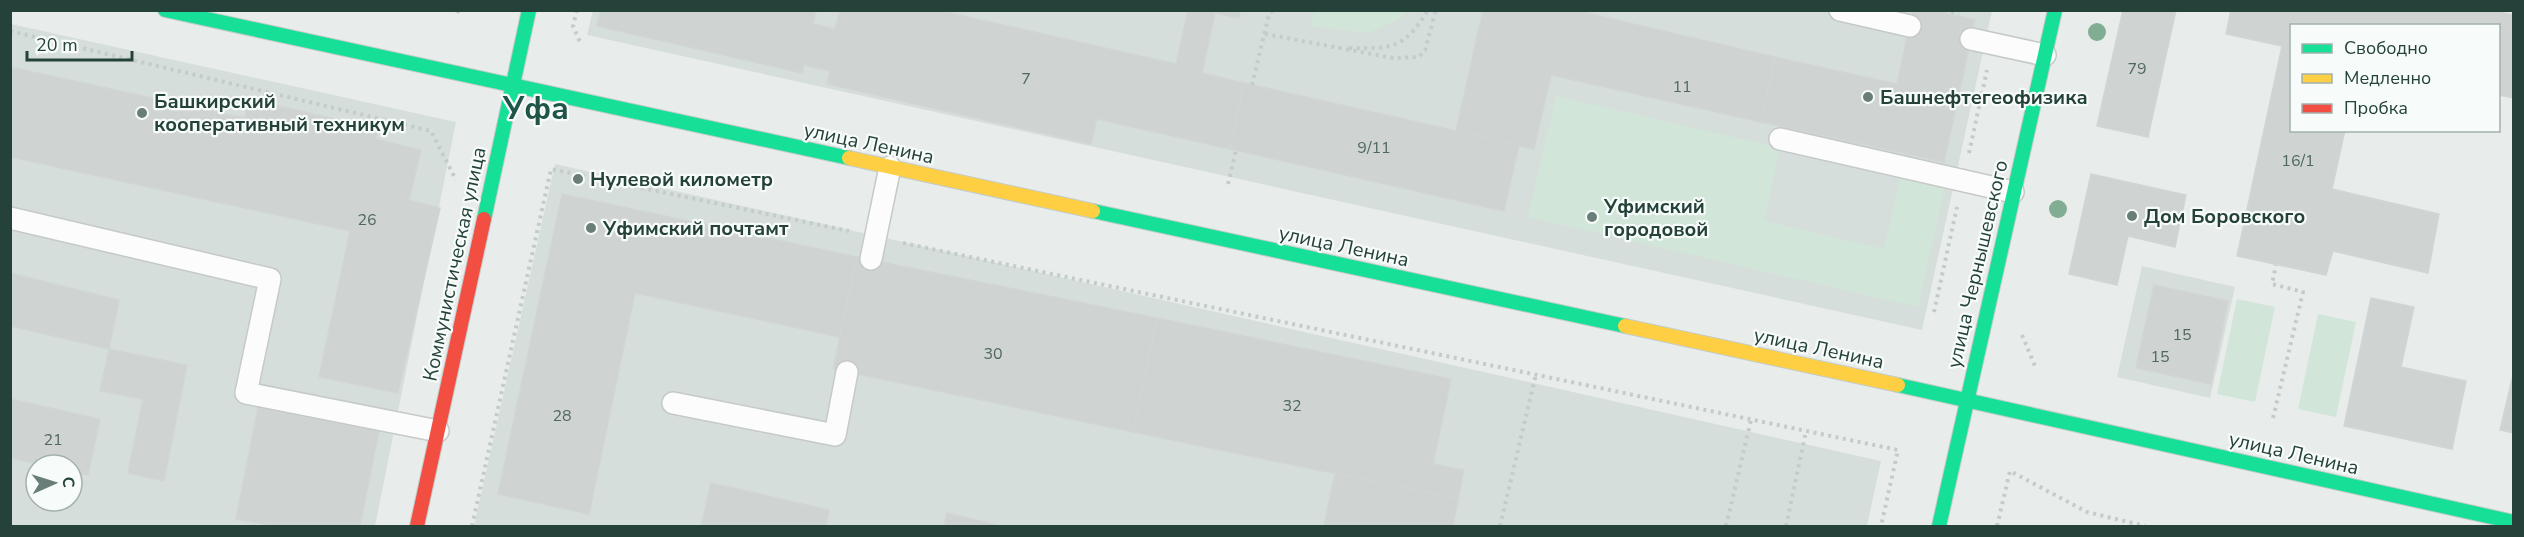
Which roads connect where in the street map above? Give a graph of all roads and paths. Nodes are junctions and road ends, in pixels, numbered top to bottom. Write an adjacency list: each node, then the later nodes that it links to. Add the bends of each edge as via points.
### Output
1 (165, 10): 17 (main road, улица Ленина)
2 (529, 10): 17 (main road, Коммунистическая улица)
3 (576, 10): 13 (path, via 573,26)
4 (1273, 10): 11 (path)
5 (1428, 10): 14 (path, via 1407,39 1394,46)
6 (1437, 10): 14 (path, via 1425,50 1419,57 1393,58)
7 (1840, 10): 9 (lane)
8 (2055, 10): 15 (main road, улица Чернышевского)
9 (1910, 26)
10 (10, 32): 19 (path, via 431,131)
11 (1265, 34): 14 (path); 16 (path)
12 (1971, 39): 15 (lane)
13 (581, 44)
14 (1339, 48)
15 (2045, 55): 23 (main road, улица Чернышевского)
16 (1252, 85)
17 (512, 86): 21 (main road, улица Ленина); 36 (main road, Коммунистическая улица)
18 (1780, 139): 23 (lane)
19 (439, 144)
20 (1236, 150): 22 (path)
21 (890, 167): 25 (lane); 32 (main road, улица Ленина)
22 (1228, 184)
23 (2013, 192): 32 (main road, улица Чернышевского)
24 (10, 218): 36 (lane, via 270,279 246,393)
25 (876, 237): 26 (lane); 31 (path); 41 (path, via 551,169)
26 (871, 259)
27 (2276, 265): 34 (path, via 2272,284 2302,292)
28 (2022, 335): 29 (path)
29 (2035, 366)
30 (847, 372): 33 (lane, via 835,435)
31 (1536, 374): 35 (path); 42 (path)
32 (1966, 400): 38 (main road, улица Ленина); 46 (main road, улица Чернышевского)
33 (674, 403)
34 (2273, 418)
35 (1751, 420): 37 (path); 43 (path)
36 (438, 431): 40 (main road, Коммунистическая улица)
37 (1806, 431): 44 (path); 45 (path, via 1898,450)
38 (2460, 519): 39 (main road, улица Ленина)
39 (2514, 522)
40 (417, 526)
41 (472, 526)
42 (1500, 526)
43 (1726, 526)
44 (1786, 526)
45 (1881, 526)
46 (1938, 526)
47 (1997, 526): 48 (path, via 2010,471 2087,512)
48 (2145, 526)

